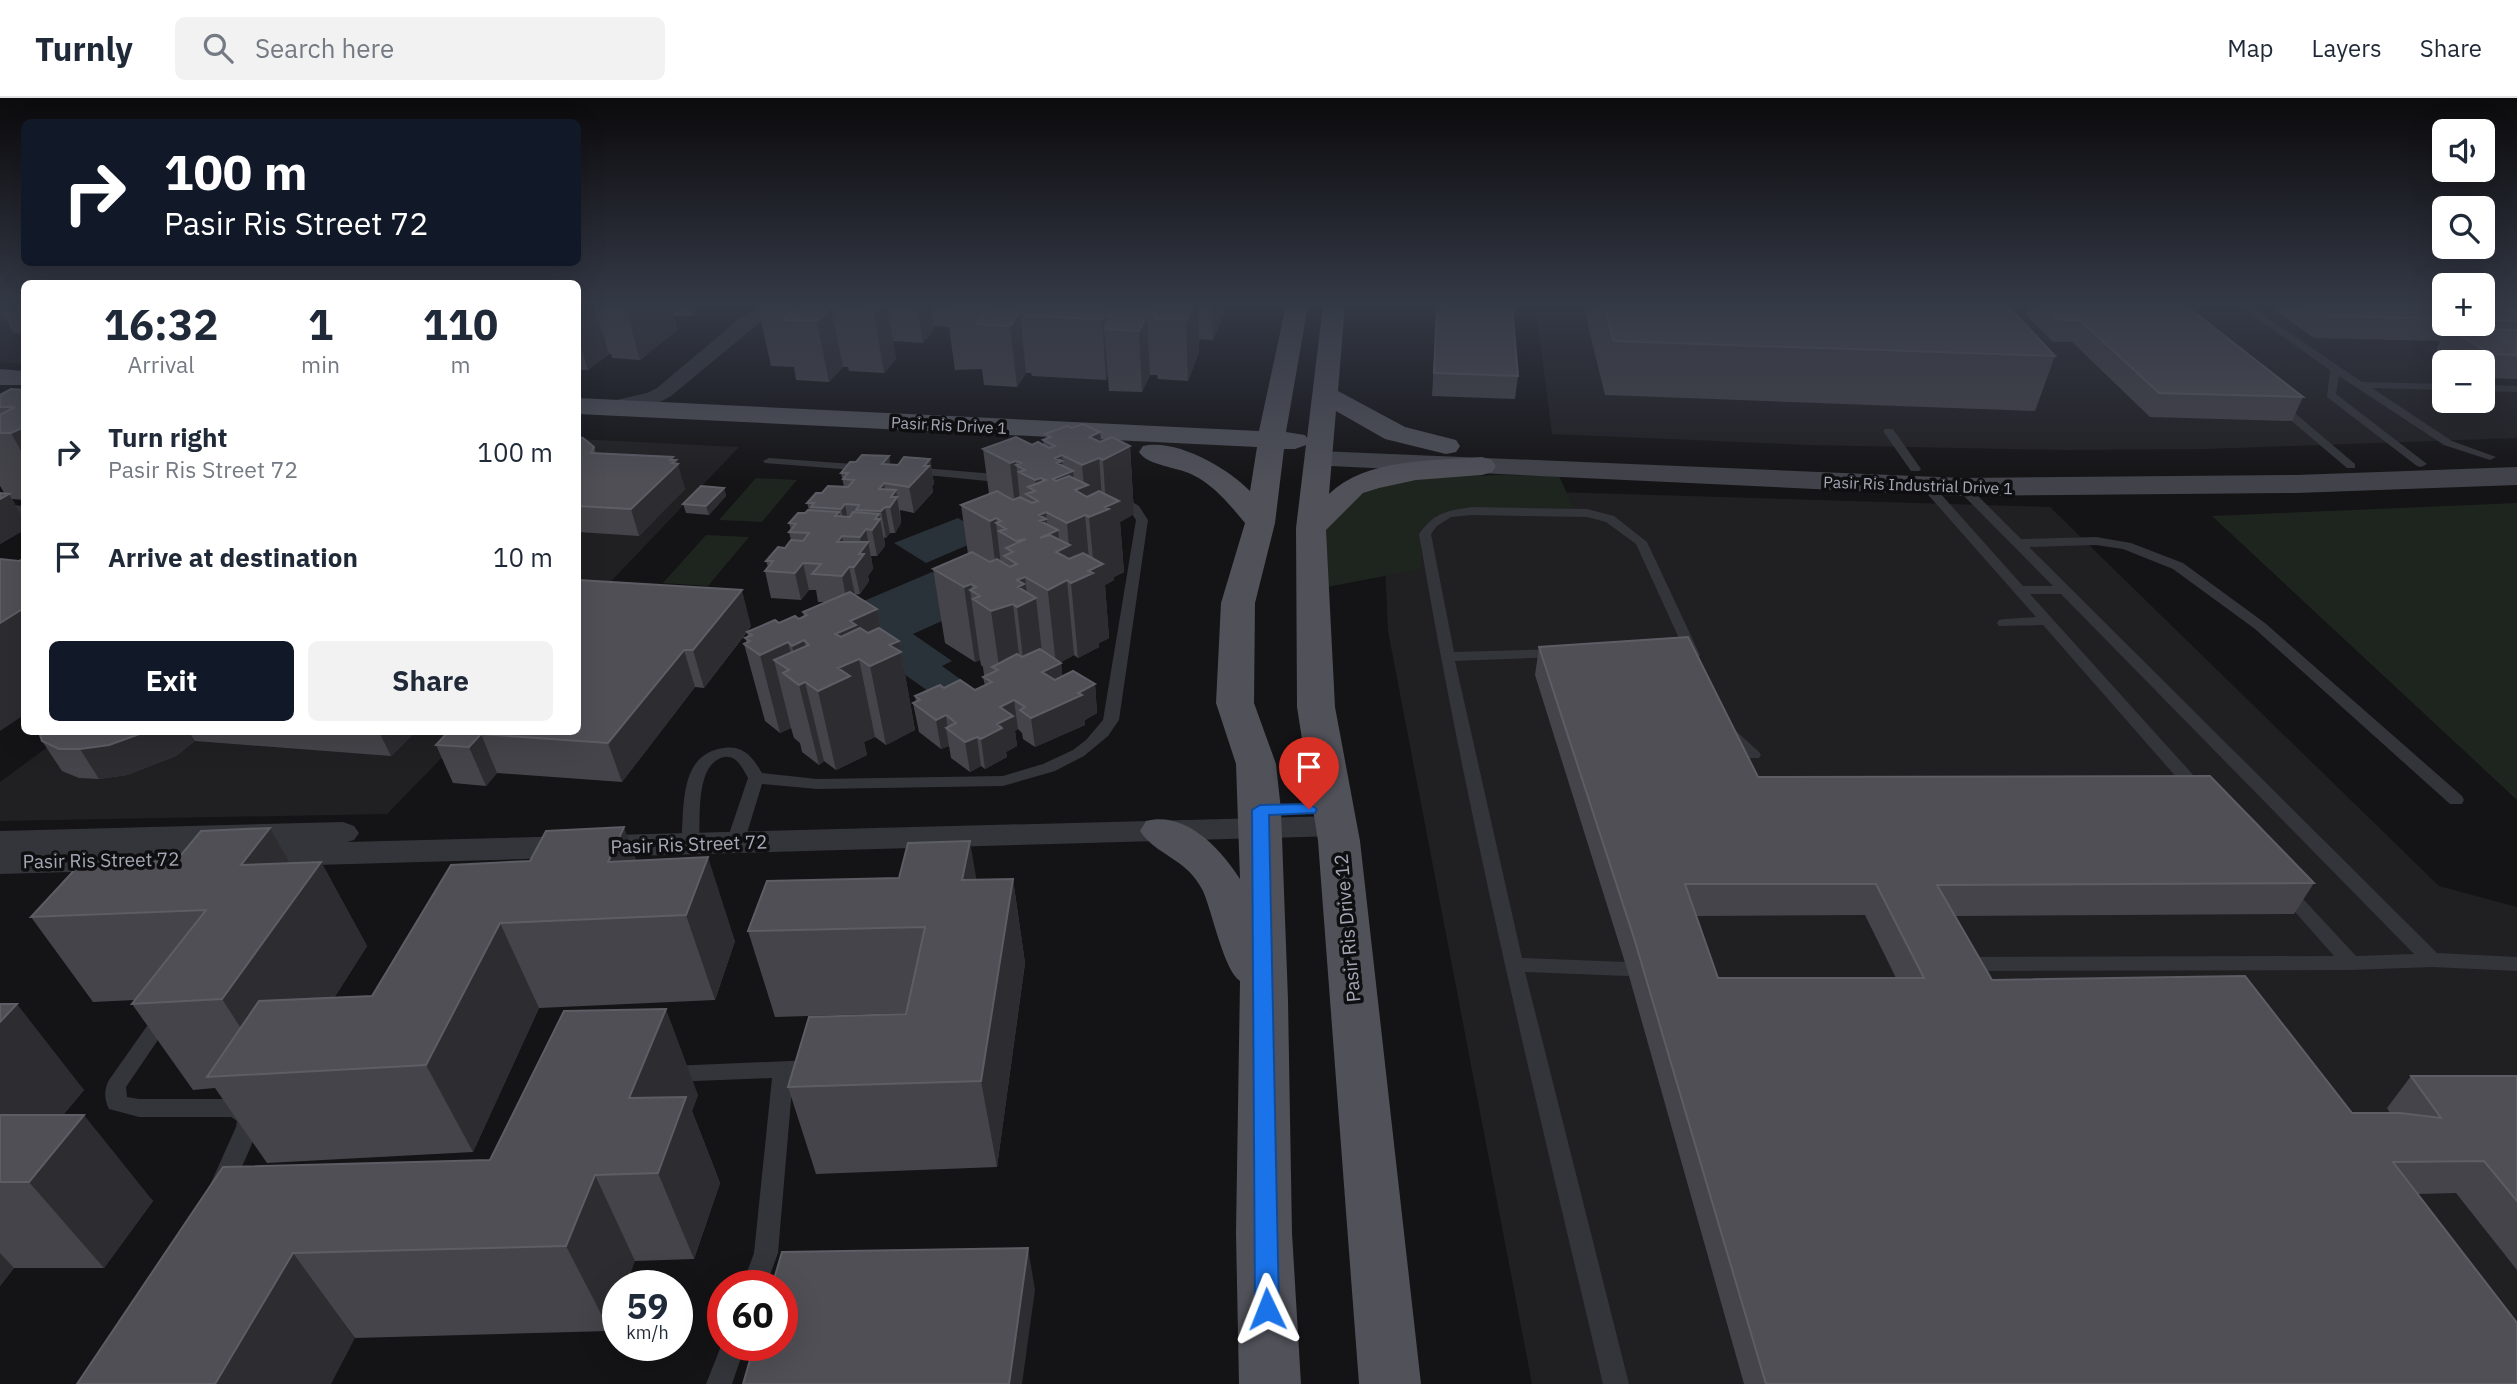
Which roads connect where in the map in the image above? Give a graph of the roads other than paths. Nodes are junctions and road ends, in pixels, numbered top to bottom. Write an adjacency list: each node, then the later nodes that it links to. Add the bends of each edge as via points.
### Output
1 (696, 365): 19 (street, via 653,398)
2 (714, 365): 20 (street, via 683,394 683,404)
3 (1285, 365): 17 (main road)
4 (1329, 365): 14 (main road, Pasir Ris Drive 12)
5 (2328, 365): 6 (lane)
6 (2335, 370): 9 (lane); 29 (lane, via 2330,395)
7 (0, 377): 8 (main road)
8 (21, 378)
9 (2358, 385): 10 (lane); 27 (lane, via 2448,443)
10 (2432, 387)
11 (2495, 388): 12 (lane)
12 (2517, 389)
13 (0, 396): 15 (main road)
14 (1326, 396): 24 (main road, via 1395,433); 26 (main road, Pasir Ris Drive 12)
15 (21, 397)
16 (2271, 397): 31 (lane)
17 (1278, 401): 23 (main road); 25 (main road)
18 (581, 406): 19 (main road, Pasir Ris Drive 1)
19 (610, 407): 20 (main road, Pasir Ris Drive 1)
20 (696, 411): 23 (main road, Pasir Ris Drive 1)
21 (581, 422): 23 (main road, Pasir Ris Drive 1)
22 (1889, 431): 36 (lane)
23 (1153, 444): 25 (main road, Pasir Ris Drive 1); 42 (main road, via 1216,474)
24 (1446, 446): 26 (main road, Pasir Ris Industrial Drive 1); 36 (main road, Pasir Ris Industrial Drive 1)
25 (1270, 449): 26 (main road, Pasir Ris Drive 1); 42 (main road)
26 (1320, 450): 30 (main road, Pasir Ris Industrial Drive 1); 43 (main road, Pasir Ris Drive 12)
27 (2504, 457): 29 (main road, Pasir Ris Industrial Drive 1)
28 (769, 460): 32 (lane)
29 (2421, 464): 31 (main road, Pasir Ris Industrial Drive 1); 34 (main road)
30 (1482, 466): 36 (main road, Pasir Ris Industrial Drive 1); 43 (main road, via 1397,473 1353,487)
31 (2351, 466): 34 (main road, via 2386,474); 36 (main road, Pasir Ris Industrial Drive 1)
32 (877, 469)
33 (904, 471): 37 (lane)
34 (2449, 473): 35 (main road)
35 (2517, 475): 38 (main road, Pasir Ris Industrial Drive 1, via 2296,484)
36 (1921, 478): 38 (main road, Pasir Ris Industrial Drive 1); 45 (lane)
37 (1026, 480)
38 (1962, 488): 44 (lane)
39 (1103, 490): 54 (lane, via 1129,504 1142,520 1111,720 1104,734 1040,771 1003,781 817,784)
40 (0, 508): 41 (lane)
41 (21, 510)
42 (1260, 523): 58 (main road, via 1238,603 1235,703 1256,764)
43 (1311, 528): 57 (main road, Pasir Ris Drive 12, via 1316,707)
44 (2017, 543): 46 (lane); 55 (lane, via 2096,541 2126,546 2178,566 2260,626)
45 (2018, 590): 46 (lane); 47 (lane)
46 (2064, 590): 65 (lane)
47 (2047, 621): 48 (lane); 56 (lane)
48 (2004, 622)
49 (1574, 652): 50 (lane)
50 (1446, 657): 51 (lane, via 1425,534 1433,523 1448,514 1472,511 1587,513 1610,519 1641,542 1683,648); 70 (lane)
51 (1702, 671)
52 (1722, 715): 53 (lane, via 1730,736)
53 (1753, 755)
54 (756, 778): 60 (lane); 61 (lane, via 744,755 734,751 705,760 697,773)
55 (2456, 800)
56 (2213, 808)
57 (1335, 818): 58 (street, Pasir Ris Street 72); 83 (main road, Pasir Ris Drive 12)
58 (1260, 819): 59 (street, Pasir Ris Street 72); 60 (street, Pasir Ris Street 72); 73 (main road)
59 (1161, 831): 60 (street, Pasir Ris Street 72); 73 (main road, via 1199,853 1223,885)
60 (739, 833): 61 (street, Pasir Ris Street 72)
61 (692, 835): 62 (street, Pasir Ris Street 72); 63 (street, Pasir Ris Street 72)
62 (0, 842)
63 (0, 863)
64 (2277, 880): 66 (lane)
65 (2432, 960): 66 (lane); 69 (lane)
66 (2351, 963): 68 (lane)
67 (1952, 964): 68 (lane)
68 (2233, 964): 72 (lane)
69 (2517, 964)
70 (1513, 965): 71 (lane); 84 (lane)
71 (1627, 969)
72 (2250, 985)
73 (1265, 1000): 82 (main road, via 1264,1233)
74 (154, 1031): 78 (lane, via 116,1086 116,1103 139,1108 236,1108 248,1118 247,1133 221,1186 227,1199)
75 (835, 1066): 76 (lane)
76 (783, 1069): 77 (lane); 79 (lane, via 766,1253)
77 (648, 1076)
78 (236, 1203)
79 (760, 1270)
80 (727, 1361): 81 (lane)
81 (719, 1384)
82 (1270, 1384)
83 (1390, 1384)
84 (1616, 1384)

